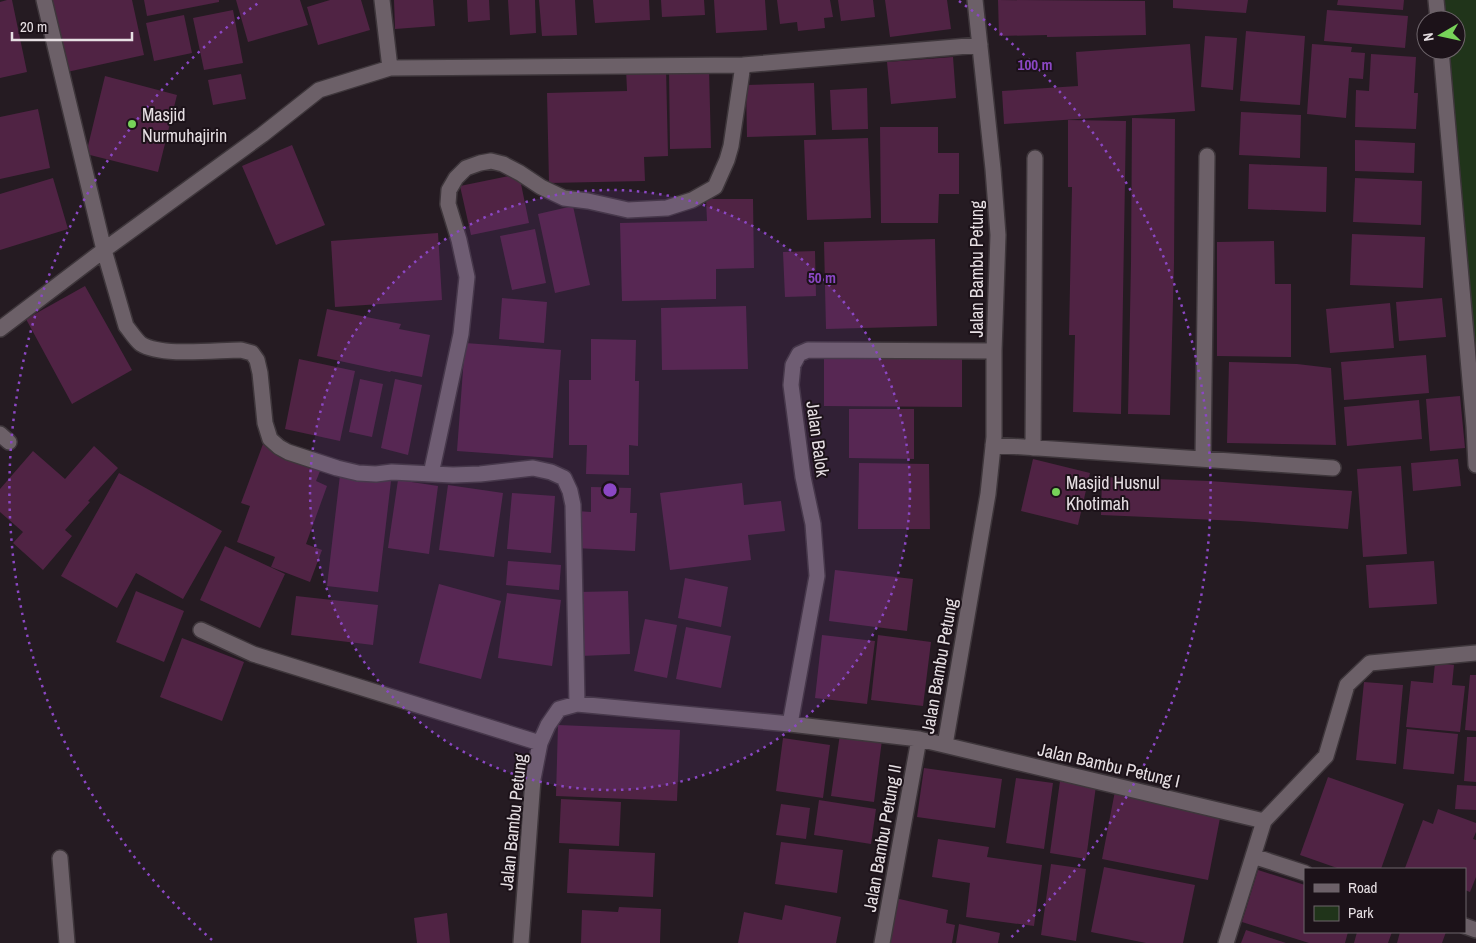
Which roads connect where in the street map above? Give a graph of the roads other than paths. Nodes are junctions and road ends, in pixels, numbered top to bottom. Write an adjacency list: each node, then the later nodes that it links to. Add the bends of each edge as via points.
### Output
1 (44, 0): 10 (street)
2 (382, 0): 7 (street)
3 (975, 0): 4 (street, Jalan Bambu Petung)
4 (980, 45): 6 (street); 12 (street, Jalan Bambu Petung, via 998,235)
5 (1441, 60): 16 (street)
6 (742, 65): 7 (street); 18 (street, via 727,160 716,187 692,200 667,208 628,210 564,198 503,164 491,161 466,168 456,178 449,190 448,204 467,277 462,334)
7 (390, 68): 10 (street, via 319,90)
8 (1207, 156): 15 (street)
9 (1034, 158): 14 (street)
10 (104, 250): 11 (street); 18 (street, via 126,326 142,344 168,352 241,350 252,354 260,373 265,423 270,439 279,448 358,473)
11 (0, 329)
12 (994, 351): 13 (street, Jalan Bambu Petung); 22 (street, Jalan Balok, via 808,350 799,354 793,365 791,384 817,576)
13 (993, 445): 14 (street); 25 (street, Jalan Bambu Petung, via 988,494)
14 (1033, 448): 15 (street)
15 (1203, 459): 17 (street)
16 (1476, 465)
17 (1333, 468)
18 (430, 474): 21 (street, via 480,474 533,468 564,478 573,505)
19 (201, 630): 24 (street, via 252,654)
20 (1476, 653): 26 (street, via 1370,663 1347,685 1326,756)
21 (577, 704): 22 (street, Jalan Bambu Petung); 24 (street, Jalan Bambu Petung, via 559,710)
22 (790, 724): 23 (street, Jalan Bambu Petung)
23 (918, 739): 25 (street, Jalan Bambu Petung); 32 (street, Jalan Bambu Petung II)
24 (540, 743): 31 (street, Jalan Bambu Petung, via 533,779)
25 (945, 745): 26 (street, Jalan Bambu Petung I)
26 (1264, 821): 27 (street)
27 (1253, 856): 29 (street); 33 (street)
28 (60, 858): 30 (street)
29 (1304, 873)
30 (67, 943)
31 (521, 943)
32 (882, 943)
33 (1226, 943)

